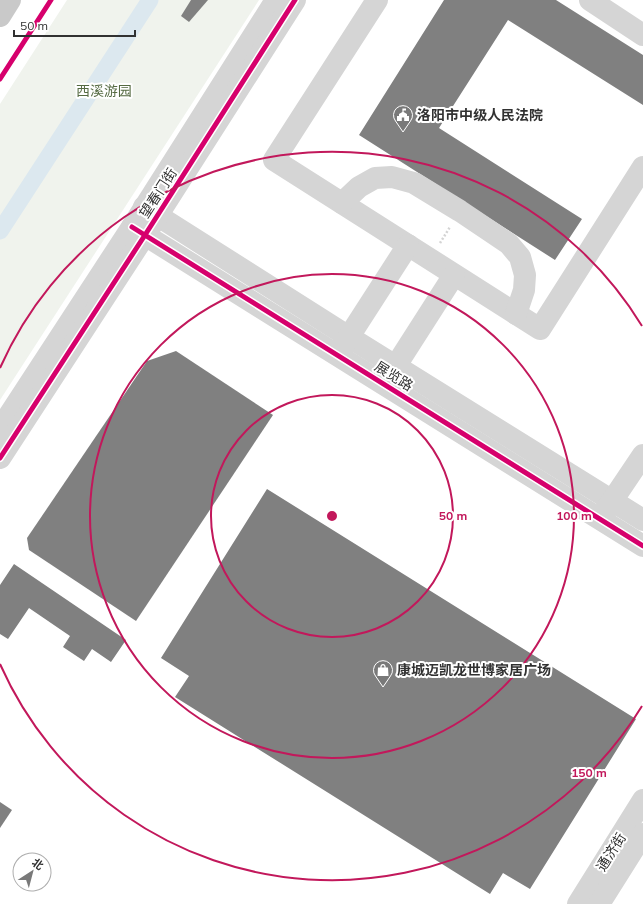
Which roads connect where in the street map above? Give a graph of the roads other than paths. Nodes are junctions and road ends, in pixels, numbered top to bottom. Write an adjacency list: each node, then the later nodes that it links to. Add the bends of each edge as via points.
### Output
1 (10, 0): 6 (main road)
2 (276, 0): 10 (street, 望春门街)
3 (295, 0): 10 (street, 望春门街)
4 (377, 0): 9 (street, via 274,160)
5 (590, 0): 7 (street)
6 (0, 16)
7 (643, 35)
8 (643, 167): 14 (street, via 540,329)
9 (342, 203): 12 (street); 14 (street, via 359,187 375,178 392,177 414,183 460,212 509,244 520,257 525,275 524,290)
10 (151, 211): 11 (street, 望春门街); 15 (street, 展览路)
11 (138, 231): 15 (street, 展览路); 17 (street, 望春门街); 19 (street, 望春门街)
12 (408, 246): 13 (street); 15 (street)
13 (454, 275): 14 (street); 16 (street)
14 (516, 314)
15 (343, 346): 16 (street, 展览路)
16 (390, 375): 20 (street, 展览路)
17 (0, 429)
18 (643, 455): 20 (street)
19 (0, 458)
20 (606, 510): 21 (street, 展览路); 22 (street, 展览路)
21 (643, 520)
22 (643, 546)
23 (643, 800): 25 (street, 通济街)
24 (643, 834): 26 (street, 通济街)
25 (578, 904)
26 (599, 904)

